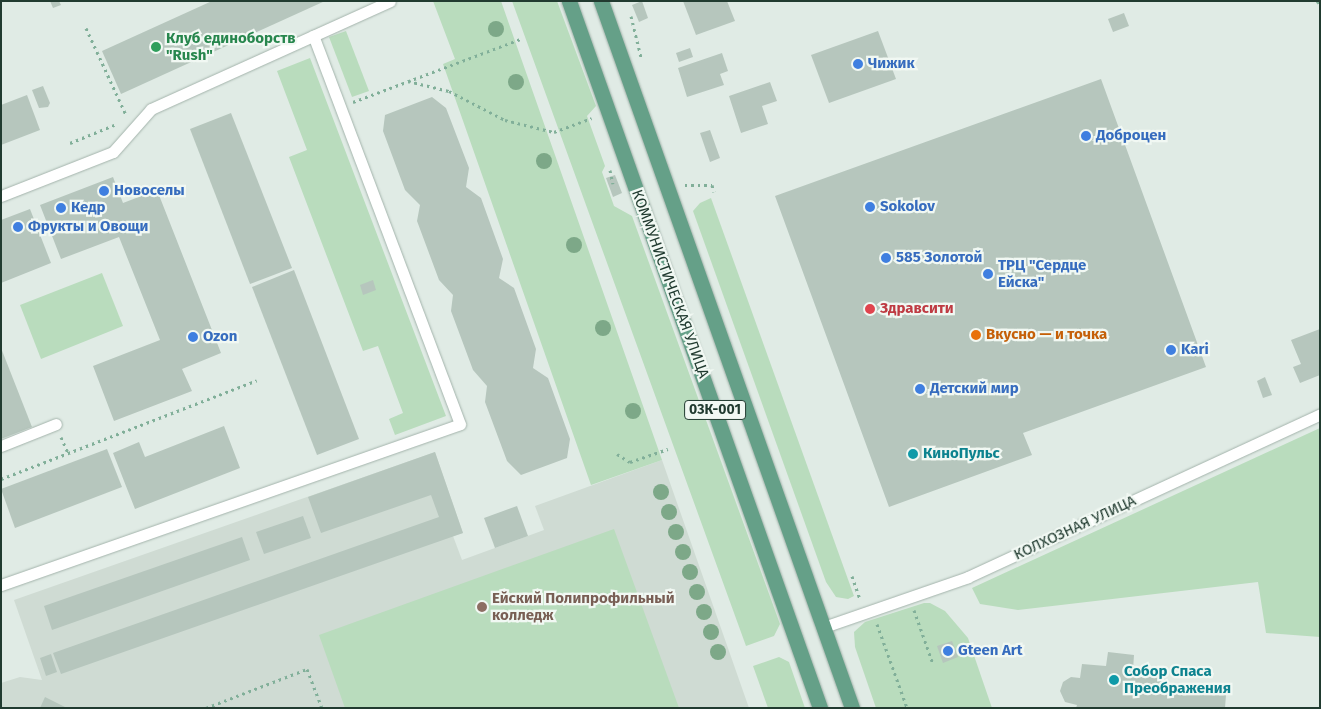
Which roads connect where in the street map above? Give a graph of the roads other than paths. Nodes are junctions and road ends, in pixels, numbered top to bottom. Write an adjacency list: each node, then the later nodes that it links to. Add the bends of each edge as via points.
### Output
1 (390, 1): 4 (lane)
2 (569, 1): 11 (main road, КОММУНИСТИЧЕСКАЯ УЛИЦА / 03К-001)
3 (601, 1): 10 (main road, КОММУНИСТИЧЕСКАЯ УЛИЦА / 03К-001)
4 (313, 36): 5 (lane, via 151,109 113,152); 9 (lane, via 460,424)
5 (1, 196)
6 (1320, 414): 10 (lane, КОЛХОЗНАЯ УЛИЦА, via 975,573)
7 (56, 424): 8 (lane)
8 (1, 446)
9 (1, 585)
10 (824, 627): 12 (main road, КОММУНИСТИЧЕСКАЯ УЛИЦА / 03К-001)
11 (820, 708)
12 (852, 708)

